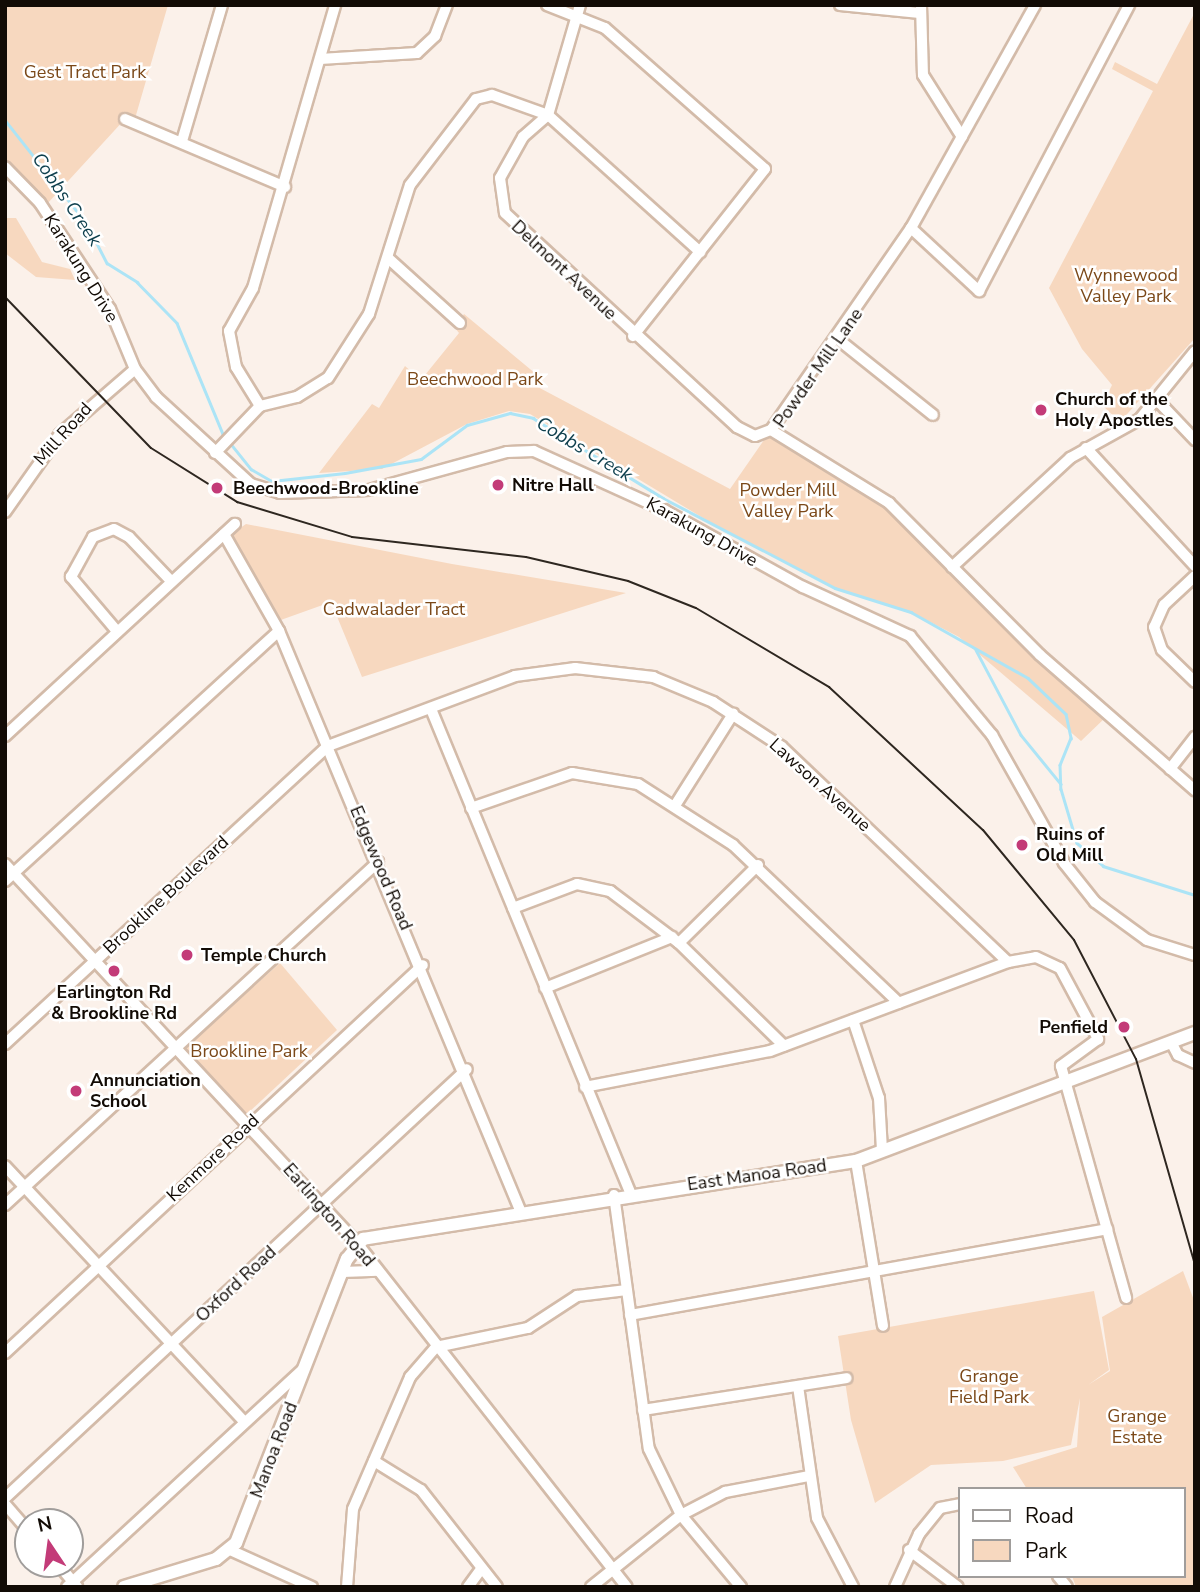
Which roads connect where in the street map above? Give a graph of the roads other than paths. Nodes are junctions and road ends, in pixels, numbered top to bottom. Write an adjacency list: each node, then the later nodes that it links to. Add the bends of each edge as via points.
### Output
1 (222, 5): 15 (street)
2 (335, 5): 11 (street)
3 (447, 5): 11 (street, via 435,36 417,53)
4 (547, 5): 10 (street)
5 (580, 5): 10 (street)
6 (841, 5): 9 (street)
7 (1035, 5): 14 (street, Powder Mill Lane)
8 (1129, 5): 18 (street, via 979,291)
9 (920, 9): 14 (street, via 923,75)
10 (577, 18): 12 (street); 19 (street, via 604,28 765,169)
11 (320, 59): 17 (street)
12 (548, 115): 19 (street); 20 (street, via 492,95 466,107 410,185); 22 (street, Delmont Avenue, via 523,137 500,178 505,213)
13 (125, 119): 15 (street)
14 (962, 137): 18 (street, Powder Mill Lane)
15 (182, 141): 17 (street)
16 (5, 167): 25 (street, Karakung Drive, via 40,203 110,309)
17 (285, 187): 27 (street, via 253,288 229,331 236,367)
18 (912, 228): 23 (street, Powder Mill Lane)
19 (700, 252): 22 (street)
20 (388, 258): 21 (street); 27 (street, via 369,314 328,378 297,397)
21 (460, 323)
22 (634, 336): 29 (street, Delmont Avenue, via 737,427 755,436)
23 (839, 340): 28 (street); 29 (street, Powder Mill Lane)
24 (1195, 351): 26 (street)
25 (135, 369): 32 (street, Karakung Drive); 33 (street, Mill Road, via 60,434)
26 (1158, 401): 30 (street); 31 (street, via 1124,431)
27 (260, 406): 32 (street)
28 (933, 415)
29 (771, 430): 37 (street, Powder Mill Lane, via 871,489)
30 (1195, 440)
31 (1086, 448): 36 (street); 37 (street)
32 (218, 450): 59 (street, Karakung Drive, via 261,489 317,494 369,490 507,452 534,451 664,510 818,595 892,625 920,645 958,687 1095,902 1147,940)
33 (5, 512)
34 (235, 524): 35 (street)
35 (224, 534): 39 (street); 41 (street, Edgewood Road)
36 (1195, 566)
37 (952, 567): 48 (street, Powder Mill Lane, via 1097,708)
38 (1195, 576): 42 (street, via 1164,605 1154,627 1162,650)
39 (170, 582): 40 (street); 40 (street, via 129,537 114,528 93,537 71,577)
40 (116, 630): 45 (street)
41 (279, 631): 47 (street, Edgewood Road); 55 (street)
42 (1195, 682)
43 (431, 709): 44 (street, Lawson Avenue, via 515,676 575,668 653,677); 47 (street, Lawson Avenue); 51 (street)
44 (733, 714): 50 (street); 61 (street, Lawson Avenue, via 827,787)
45 (5, 736)
46 (1195, 737): 48 (street)
47 (328, 746): 52 (street, Edgewood Road); 60 (street, Brookline Boulevard)
48 (1170, 769): 49 (street, Powder Mill Lane)
49 (1195, 790)
50 (676, 804): 51 (street, via 616,777 572,773); 54 (street)
51 (471, 808): 57 (street)
52 (378, 862): 62 (street, Edgewood Road); 70 (street)
53 (5, 864): 55 (street, Earlington Road)
54 (758, 865): 58 (street); 64 (street)
55 (14, 873): 56 (street); 60 (street, Earlington Road)
56 (5, 881)
57 (513, 908): 58 (street, via 593,884); 63 (street)
58 (675, 940): 63 (street); 69 (street)
59 (1195, 955)
60 (95, 960): 68 (street, Brookline Boulevard); 70 (street, Earlington Road)
61 (1008, 962): 64 (street); 73 (street, via 1036,957 1060,968 1096,1035 1087,1050 1061,1066)
62 (423, 965): 72 (street, Edgewood Road); 75 (street, Kenmore Road)
63 (545, 988): 74 (street)
64 (899, 1003): 65 (street)
65 (853, 1020): 69 (street); 76 (street, via 879,1098)
66 (1195, 1033): 67 (main road)
67 (1171, 1042): 71 (street, via 1178,1055); 73 (main road, East Manoa Road)
68 (5, 1044)
69 (784, 1046): 74 (street)
70 (176, 1048): 75 (street, Earlington Road); 79 (street)
71 (1195, 1063)
72 (467, 1069): 82 (street, Oxford Road); 84 (street, Edgewood Road)
73 (1066, 1081): 76 (main road, East Manoa Road); 85 (street)
74 (585, 1087): 80 (street)
75 (248, 1125): 82 (street, Earlington Road); 87 (street, Kenmore Road)
76 (882, 1150): 77 (main road, East Manoa Road)
77 (856, 1161): 80 (main road, East Manoa Road); 90 (street)
78 (5, 1166): 79 (street)
79 (24, 1187): 83 (street); 87 (street)
80 (631, 1192): 81 (main road, East Manoa Road)
81 (614, 1195): 84 (main road, East Manoa Road); 91 (street)
82 (322, 1204): 86 (street, Earlington Road); 95 (street, Oxford Road)
83 (5, 1205)
84 (520, 1210): 86 (main road, East Manoa Road)
85 (1107, 1228): 90 (street); 92 (street)
86 (357, 1243): 88 (street, Earlington Road); 89 (main road, Manoa Road)
87 (99, 1265): 95 (street); 97 (street, Kenmore Road)
88 (378, 1271): 89 (street); 96 (street, Earlington Road)
89 (342, 1272): 98 (main road, Manoa Road)
90 (874, 1272): 93 (street); 94 (street)
91 (627, 1290): 93 (street); 96 (street, via 577,1296 528,1328)
92 (1126, 1298)
93 (630, 1315): 101 (street)
94 (883, 1326)
95 (173, 1344): 102 (street); 105 (street, Oxford Road)
96 (436, 1347): 103 (street, via 410,1377); 110 (street, Earlington Road)
97 (5, 1353)
98 (307, 1366): 102 (street); 108 (main road, Manoa Road)
99 (847, 1378): 100 (street)
100 (798, 1386): 101 (street); 104 (street)
101 (643, 1410): 107 (street, via 652,1460)
102 (243, 1420): 112 (street)
103 (374, 1461): 111 (street, via 421,1490); 115 (street, via 353,1509)
104 (809, 1476): 107 (street, via 747,1484); 121 (street, via 827,1546)
105 (5, 1498)
106 (958, 1504): 109 (street, via 940,1508)
107 (681, 1515): 110 (street); 120 (street)
108 (230, 1550): 113 (main road); 114 (street)
109 (909, 1550): 122 (street); 123 (street)
110 (611, 1567): 118 (street); 119 (street, Earlington Road)
111 (481, 1569): 116 (street); 117 (street)
112 (72, 1585)
113 (125, 1587)
114 (312, 1587)
115 (347, 1587)
116 (468, 1587)
117 (497, 1587)
118 (591, 1587)
119 (627, 1587)
120 (741, 1587)
121 (853, 1587)
122 (895, 1587)
123 (958, 1587)

